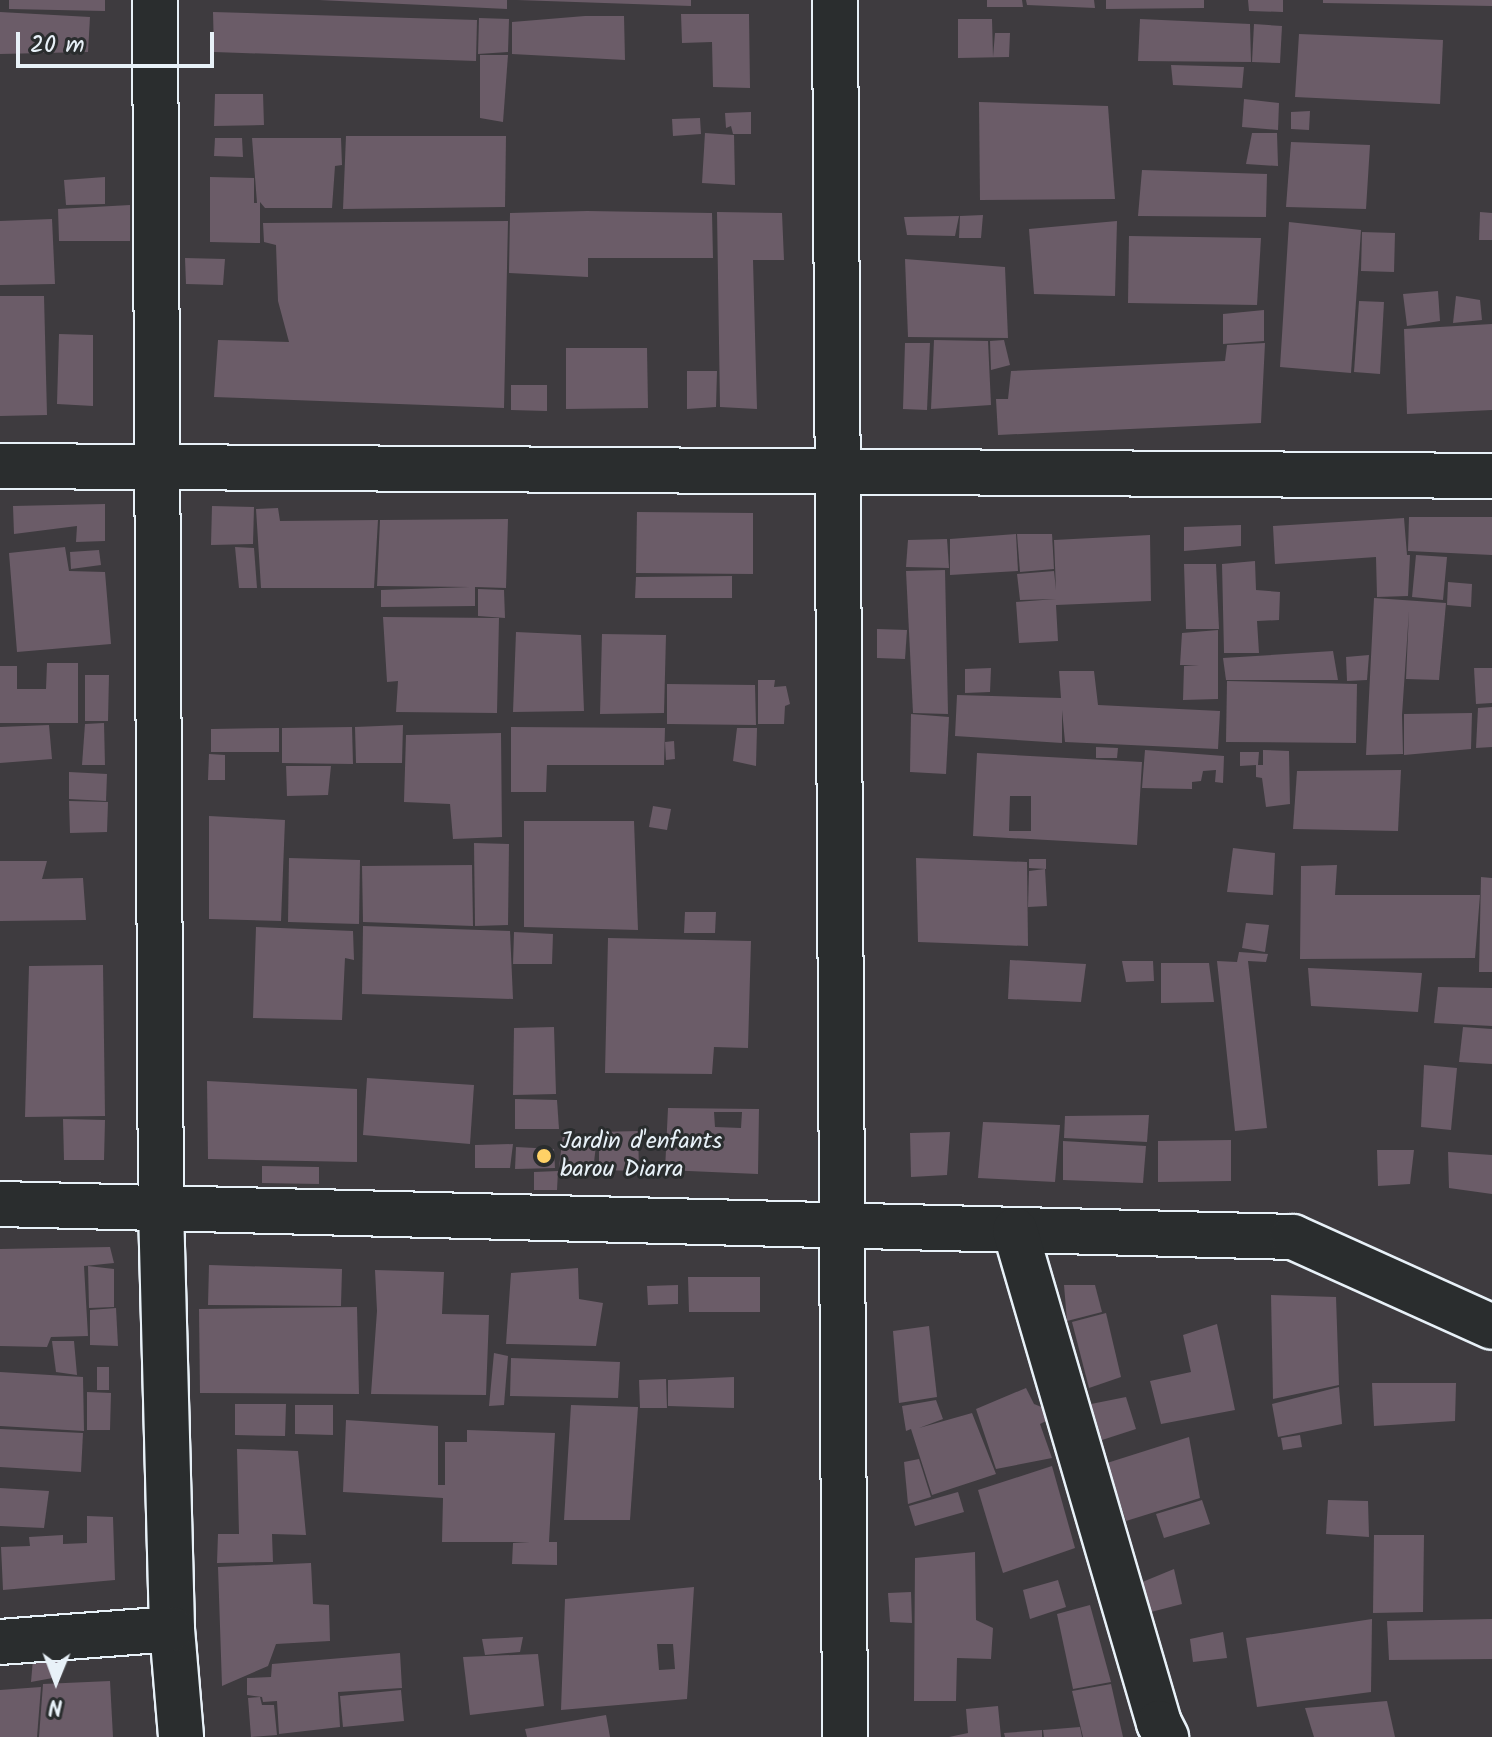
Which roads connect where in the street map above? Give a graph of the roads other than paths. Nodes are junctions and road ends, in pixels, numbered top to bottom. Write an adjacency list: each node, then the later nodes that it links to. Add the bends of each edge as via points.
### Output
1 (155, 0): 4 (street)
2 (835, 0): 5 (street)
3 (0, 466): 4 (street)
4 (159, 468): 5 (street); 8 (street)
5 (838, 472): 6 (street); 9 (street)
6 (1492, 476)
7 (0, 1204): 8 (street)
8 (161, 1208): 9 (street); 12 (street)
9 (842, 1225): 10 (street); 15 (street)
10 (1015, 1230): 11 (street, via 1293,1237); 16 (street)
11 (1492, 1327)
12 (172, 1629): 13 (street); 14 (street)
13 (0, 1642)
14 (181, 1737)
15 (845, 1737)
16 (1166, 1737)

